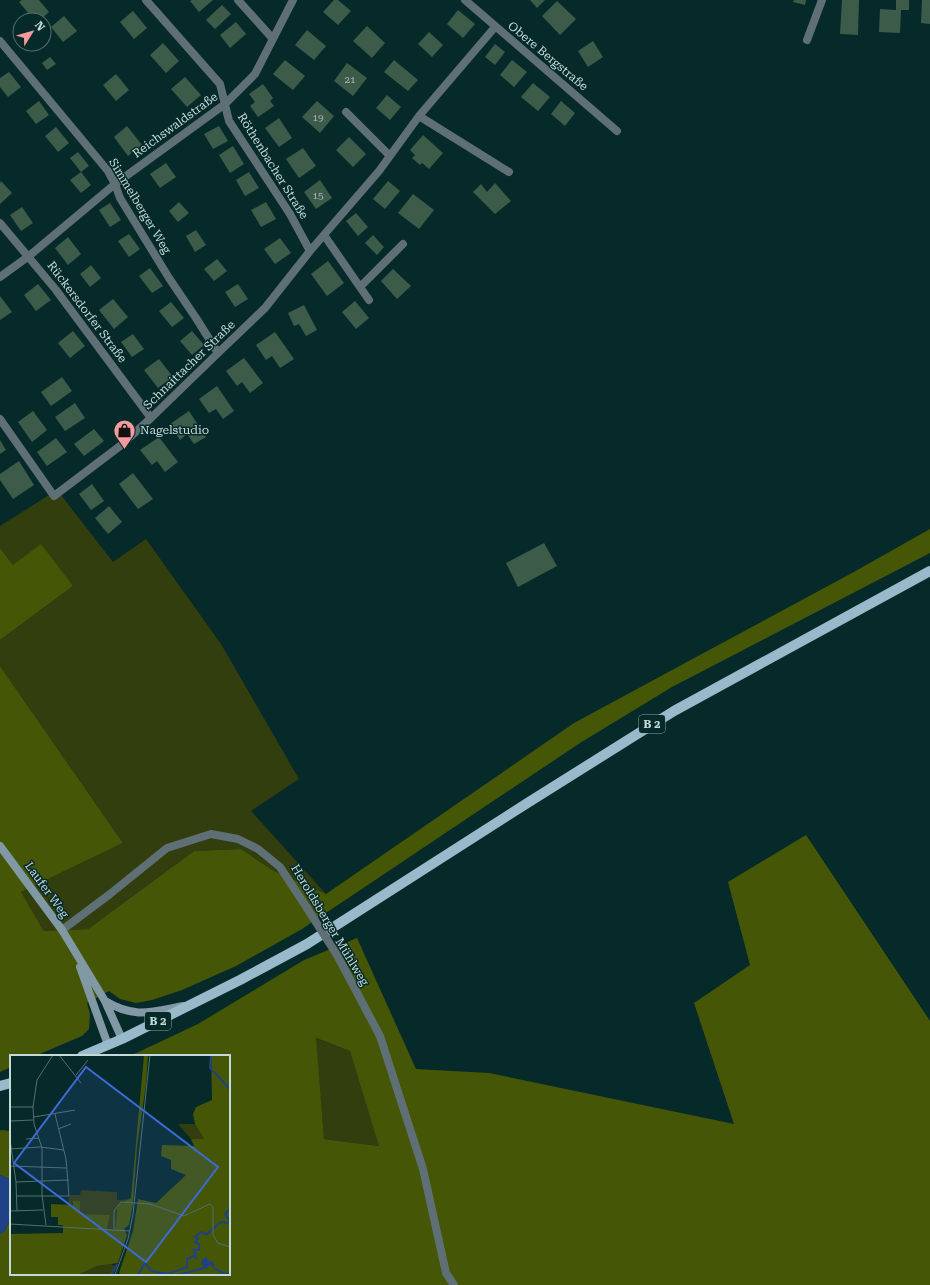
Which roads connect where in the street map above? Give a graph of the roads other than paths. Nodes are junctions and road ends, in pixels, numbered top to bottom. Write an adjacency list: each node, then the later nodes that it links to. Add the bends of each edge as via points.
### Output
1 (146, 0): 10 (street, Röthenbacher Straße, via 220,84)
2 (238, 0): 7 (street)
3 (293, 0): 7 (street, Reichswaldstraße)
4 (465, 0): 6 (street, Obere Bergstraße)
5 (822, 0): 8 (street)
6 (495, 27): 12 (street, Schnaittacher Straße); 13 (street, Obere Bergstraße)
7 (273, 38): 10 (street, Reichswaldstraße, via 255,74)
8 (807, 40)
9 (0, 41): 16 (street, Simmelberger Weg, via 108,171)
10 (225, 104): 16 (street, Reichswaldstraße); 20 (street, Röthenbacher Straße, via 229,121 290,214)
11 (346, 112): 14 (street)
12 (419, 116): 14 (street, Schnaittacher Straße); 15 (street)
13 (617, 131)
14 (390, 156): 18 (street, Schnaittacher Straße)
15 (509, 172)
16 (115, 184): 21 (street, Reichswaldstraße); 25 (street, Simmelberger Weg, via 120,198)
17 (0, 223): 21 (street, Rückersdorfer Straße)
18 (324, 235): 20 (street, Schnaittacher Straße); 23 (street)
19 (403, 244): 23 (street)
20 (310, 251): 25 (street, Schnaittacher Straße, via 265,308)
21 (29, 256): 22 (street, Reichswaldstraße); 26 (street, Rückersdorfer Straße)
22 (0, 277)
23 (360, 287): 24 (street)
24 (369, 300)
25 (218, 353): 26 (street, Schnaittacher Straße)
26 (151, 418): 27 (street, Schnaittacher Straße, via 120,446 54,496)
27 (0, 419)
28 (930, 571): 33 (main road, B 2, via 674,711 307,944)
29 (0, 846): 30 (street, Laufer Weg)
30 (62, 930): 31 (street, Laufer Weg); 39 (street, Heroldsberger Mühlweg, bridge, via 167,848 211,834 238,839 258,849 280,867 336,955 380,1036 423,1169 446,1273)
31 (74, 950): 32 (street, Laufer Weg); 35 (street, Laufer Weg)
32 (105, 1001): 33 (street, via 116,1008 144,1013); 34 (street, Laufer Weg)
33 (194, 1004): 34 (main road, B 2)
34 (122, 1038): 35 (main road, B 2)
35 (108, 1045): 36 (main road, B 2)
36 (84, 1055)
37 (10, 1082): 38 (main road)
38 (0, 1086)
39 (454, 1285)

